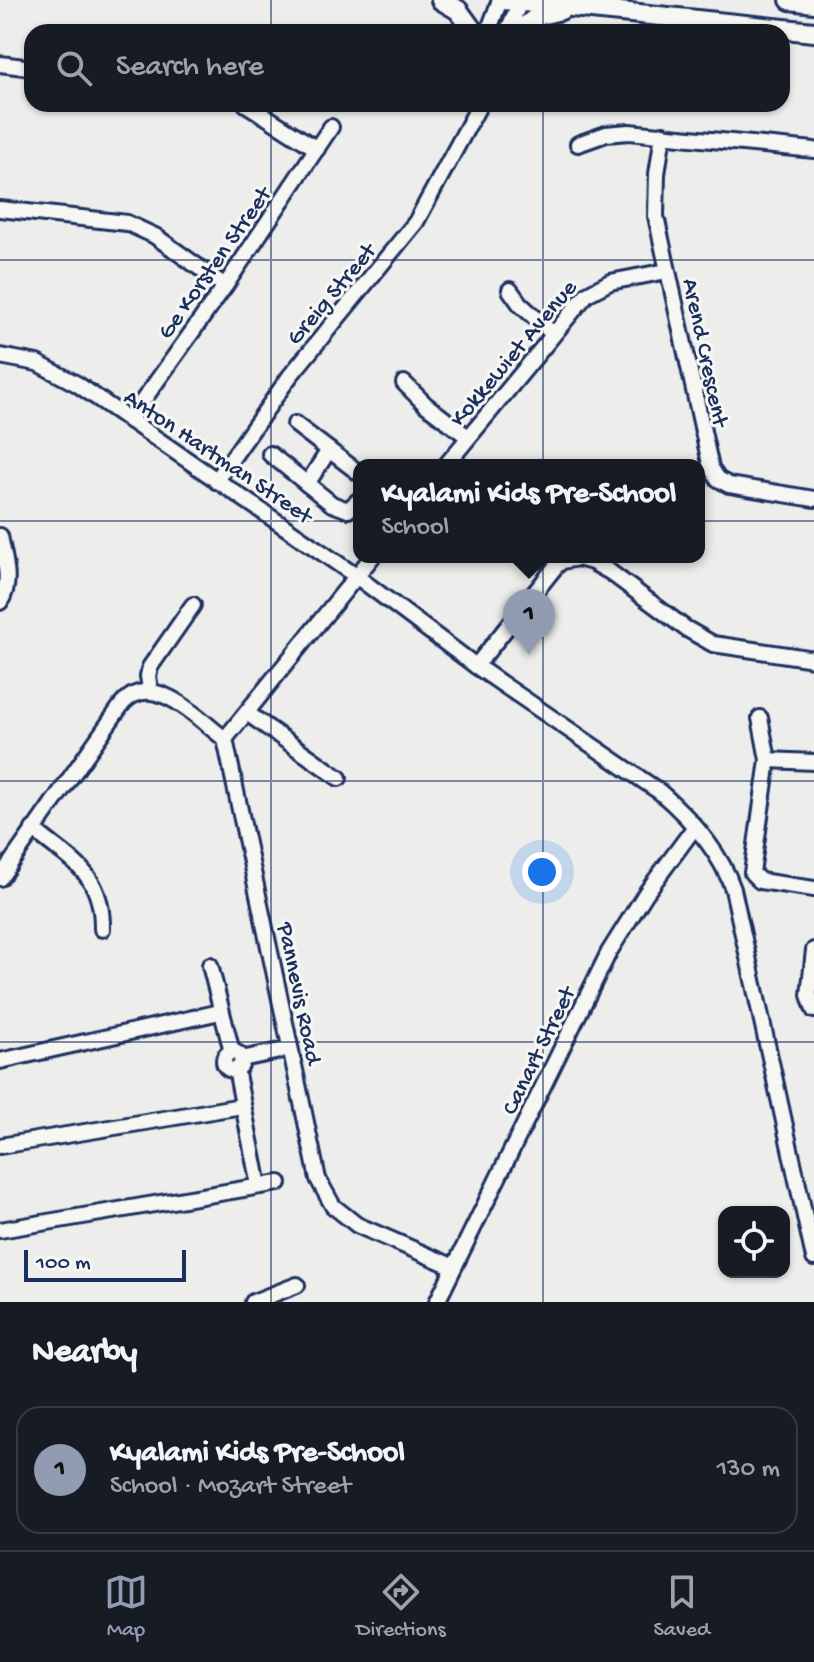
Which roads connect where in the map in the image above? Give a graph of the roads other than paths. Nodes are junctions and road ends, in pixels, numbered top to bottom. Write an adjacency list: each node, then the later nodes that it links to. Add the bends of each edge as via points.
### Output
1 (441, 0): 6 (main road)
2 (511, 0): 5 (main road); 7 (street); 8 (street)
3 (790, 0): 4 (main road)
4 (814, 3)
5 (575, 7): 9 (main road, via 540,15); 10 (main road)
6 (468, 24)
7 (494, 24)
8 (508, 24)
9 (528, 24)
10 (738, 24)
11 (790, 29): 12 (main road)
12 (814, 32)
13 (0, 64): 14 (street)
14 (24, 67)
15 (259, 112): 22 (street)
16 (467, 112): 19 (street, Greig Street)
17 (475, 112): 19 (street, Greig Street)
18 (331, 127): 22 (street, Ge Korsten Street)
19 (466, 127): 38 (street, Greig Street, via 416,222 290,376)
20 (663, 134): 21 (street, via 614,132); 23 (street); 25 (street, Arend Crescent, via 655,201)
21 (578, 144)
22 (317, 149): 26 (street, Ge Korsten Street)
23 (814, 150)
24 (0, 209): 26 (street, via 127,223 155,236)
25 (667, 271): 28 (street, Kokkewiet Avenue, via 597,288); 40 (street, Arend Crescent, via 714,473 729,485)
26 (225, 286): 31 (street, Ge Korsten Street)
27 (510, 290): 28 (street)
28 (553, 334): 33 (street, Kokkewiet Avenue)
29 (0, 356): 31 (street, Anton Hartman Street, via 48,368)
30 (404, 383): 33 (street)
31 (129, 420): 38 (street, Anton Hartman Street)
32 (295, 424): 34 (street)
33 (468, 437): 36 (street, Kokkewiet Avenue)
34 (329, 450): 37 (street); 39 (street)
35 (270, 454): 39 (street)
36 (451, 459)
37 (353, 468)
38 (216, 481): 46 (street, Anton Hartman Street)
39 (307, 484): 41 (street, via 332,504)
40 (814, 499)
41 (353, 508)
42 (0, 536): 47 (street, via 7,582)
43 (367, 563): 46 (street)
44 (560, 563): 50 (street)
45 (592, 563): 49 (street, via 713,644)
46 (356, 576): 50 (street, Anton Hartman Street); 52 (street)
47 (0, 602)
48 (193, 605): 51 (street, via 150,667)
49 (814, 659)
50 (476, 666): 58 (street, Anton Hartman Street, via 660,792)
51 (150, 690): 54 (street); 59 (street, via 125,700)
52 (247, 713): 54 (street); 57 (street)
53 (760, 718): 55 (street)
54 (225, 739): 67 (street, Pannevis Road)
55 (768, 760): 56 (street); 61 (street, via 753,876)
56 (814, 762)
57 (339, 778)
58 (694, 828): 75 (street, Anton Hartman Street, via 710,844 733,889); 76 (street, Canart Street, via 609,952)
59 (33, 829): 60 (street); 62 (street, via 91,881 100,899)
60 (0, 878)
61 (814, 889)
62 (102, 929)
63 (814, 950): 65 (street, via 809,995)
64 (210, 965): 66 (street)
65 (813, 1008)
66 (220, 1012): 68 (street); 69 (street)
67 (290, 1049): 68 (street); 76 (street, Pannevis Road, via 315,1170 333,1206 357,1225)
68 (236, 1060): 70 (street)
69 (0, 1061)
70 (242, 1106): 71 (street); 73 (street)
71 (0, 1146)
72 (279, 1183): 73 (street)
73 (259, 1186): 74 (street)
74 (0, 1230)
75 (814, 1258)
76 (454, 1267): 79 (street, Canart Street)
77 (297, 1285): 78 (street)
78 (253, 1302)
79 (437, 1302)

